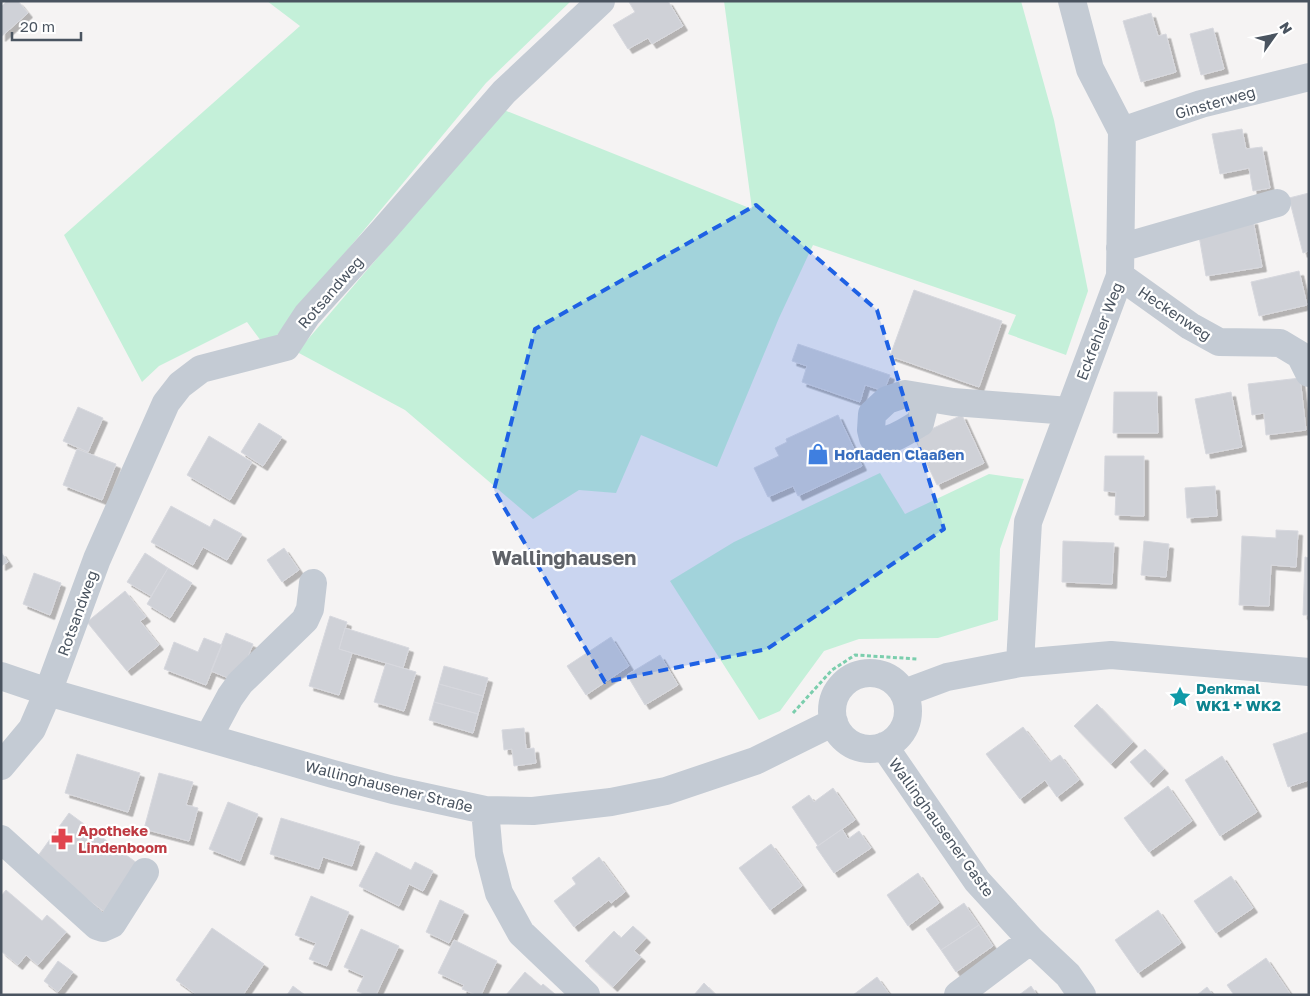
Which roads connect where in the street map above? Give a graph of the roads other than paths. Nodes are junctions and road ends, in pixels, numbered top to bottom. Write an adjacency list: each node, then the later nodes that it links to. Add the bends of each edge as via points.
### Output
1 (602, 1): 15 (street, Rotsandweg, via 504,92 307,315 286,347 201,369 180,385 166,403 97,559)
2 (1072, 1): 4 (street, Eckfehler Weg, via 1090,69)
3 (1309, 77): 4 (street, Ginsterweg, via 1201,104)
4 (1122, 131): 6 (street, Eckfehler Weg)
5 (1277, 203): 6 (street)
6 (1120, 248): 7 (street, Eckfehler Weg)
7 (1120, 276): 8 (street, Heckenweg, via 1190,326 1219,342 1280,343 1300,355); 10 (street, Eckfehler Weg)
8 (1309, 374)
9 (926, 399): 10 (street)
10 (1069, 411): 12 (street, Eckfehler Weg, via 1028,522)
11 (314, 583): 18 (street, via 306,620 240,683)
12 (1020, 663): 13 (street, via 1111,655); 16 (street, via 947,677)
13 (1309, 672)
14 (1, 676): 15 (street, Wallinghausener Straße)
15 (48, 692): 18 (street, Wallinghausener Straße); 20 (street, Rotsandweg, via 32,729)
16 (904, 693): 17 (street, via 886,676 861,673 840,687 834,698); 19 (street, via 908,718 904,730)
17 (834, 722): 19 (street, via 840,734 860,748); 21 (street, Wallinghausener Straße, via 755,761 666,791 612,802 533,811)
18 (208, 738): 21 (street, Wallinghausener Straße, via 393,790)
19 (884, 746): 24 (street, Wallinghausener Gaste, via 977,881)
20 (1, 766)
21 (485, 810): 25 (street, via 489,854 499,893 520,933)
22 (1, 839): 23 (street, via 97,926 104,928 112,924)
23 (145, 872)
24 (1031, 940): 26 (street); 27 (street, Wallinghausener Gaste, via 1068,975)
25 (586, 995)
26 (958, 995)
27 (1082, 995)

